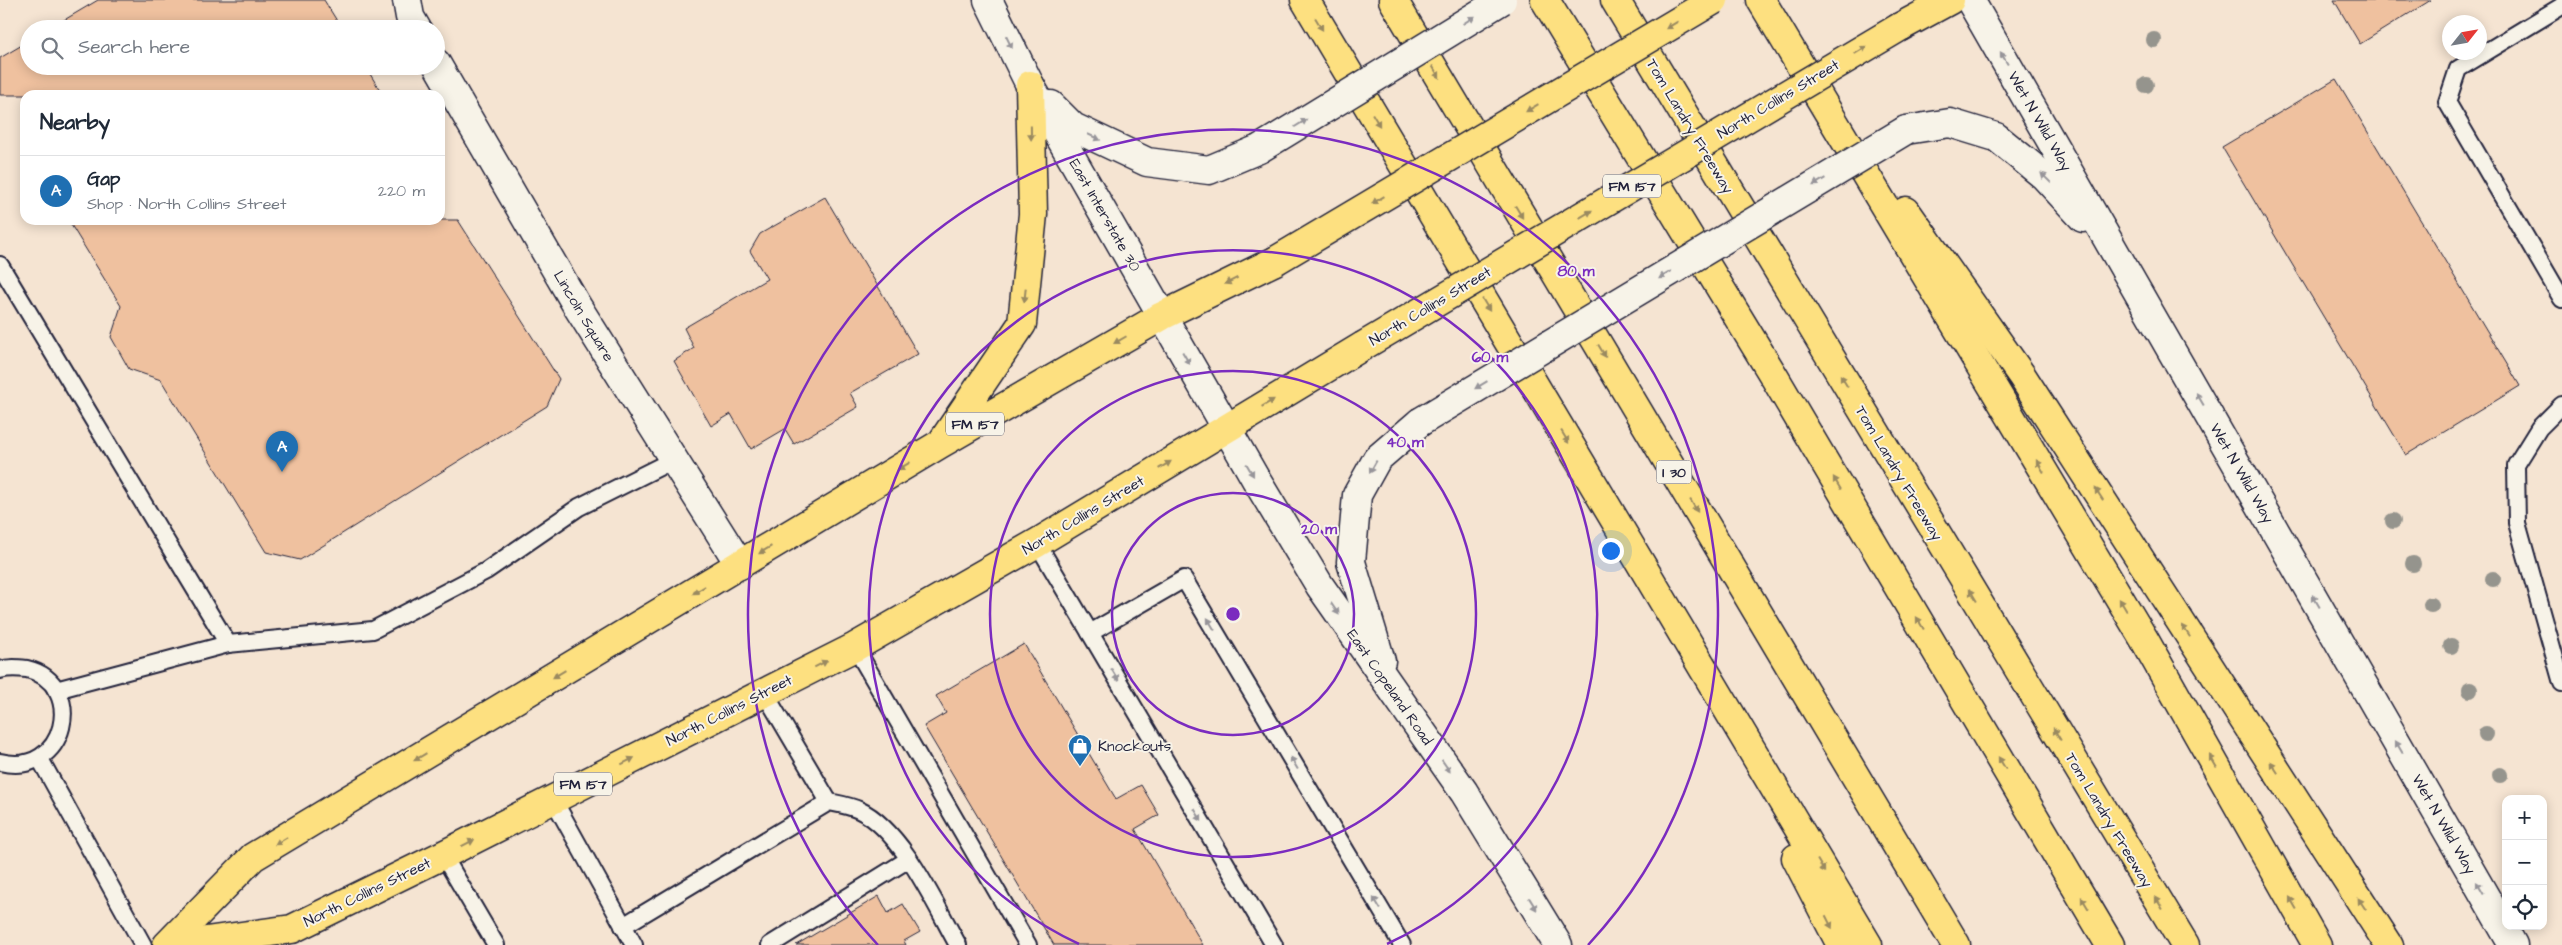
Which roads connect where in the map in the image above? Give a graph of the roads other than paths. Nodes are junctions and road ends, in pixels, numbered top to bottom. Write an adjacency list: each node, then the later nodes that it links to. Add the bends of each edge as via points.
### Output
1 (407, 0): 13 (main road)
2 (988, 0): 16 (main road, East Interstate 30, one-way to 16)
3 (1305, 0): 27 (main road, one-way to 27)
4 (1393, 0): 56 (main road, I 30, one-way to 56)
5 (1502, 0): 16 (main road, one-way to 5, bridge, via 1073,127 1147,162 1209,170 1259,149)
6 (1545, 0): 57 (main road, one-way to 6, via 1775,378)
7 (1615, 0): 58 (main road, Tom Landry Freeway, one-way to 7)
8 (1714, 0): 20 (main road, FM 157, one-way to 20, bridge, via 1275,260)
9 (1760, 0): 14 (main road)
10 (1950, 0): 22 (main road, North Collins Street / FM 157, one-way to 10, bridge)
11 (1970, 0): 17 (main road, Wet N Wild Way, one-way to 11)
12 (2562, 6): 19 (lane, via 2458,69 2447,102)
13 (412, 20)
14 (1785, 40): 59 (main road, one-way to 14, via 2144,639); 60 (main road, one-way to 14, via 2022,376)
15 (443, 75): 24 (main road, Lincoln Square, via 577,306)
16 (1030, 84): 20 (main road, East Interstate 30); 23 (main road, one-way to 23, via 1033,214 1022,324)
17 (2115, 252): 33 (main road, one-way to 33, bridge, via 2044,176 1996,137 1950,123 1906,130 1420,422 1377,459 1357,495 1351,562); 61 (main road, Wet N Wild Way, one-way to 17)
18 (0, 264): 29 (lane)
19 (2562, 299)
20 (1162, 316): 22 (main road, East Interstate 30, one-way to 22); 23 (main road, FM 157, one-way to 23)
21 (2562, 406): 32 (lane, via 2539,428 2516,465 2517,523)
22 (1226, 428): 25 (main road, North Collins Street / FM 157, one-way to 22); 33 (main road, East Copeland Road, one-way to 33, via 1320,586)
23 (940, 444): 26 (main road, FM 157, one-way to 26)
24 (673, 460): 26 (main road, Lincoln Square); 29 (lane, via 579,507 486,570 373,630)
25 (1037, 543): 28 (lane); 30 (main road, North Collins Street / FM 157)
26 (740, 565): 44 (main road, FM 157, one-way to 44, via 254,857)
27 (1662, 599): 54 (main road, one-way to 54); 55 (main road, one-way to 55)
28 (1090, 633): 51 (lane, one-way to 51); 52 (lane, one-way to 28, via 1184,579)
29 (228, 644): 34 (lane)
30 (855, 647): 35 (main road, North Collins Street / FM 157, one-way to 30); 50 (lane)
31 (0, 670): 34 (lane, via 19,668 33,671)
32 (2562, 683)
33 (1388, 684): 53 (main road, East Copeland Road, one-way to 53, via 1464,792)
34 (56, 690): 36 (lane, via 64,720 52,749)
35 (764, 692): 38 (main road, North Collins Street / FM 157, one-way to 35); 39 (lane)
36 (40, 758): 37 (lane, via 26,764); 43 (lane)
37 (0, 762)
38 (553, 799): 40 (main road, North Collins Street / FM 157, one-way to 38); 42 (lane)
39 (829, 802): 41 (lane, via 858,809 873,818); 42 (lane)
40 (443, 856): 45 (main road, North Collins Street / FM 157, via 292,929); 46 (lane)
41 (909, 859): 48 (lane); 49 (lane)
42 (623, 926): 47 (lane)
43 (144, 945)
44 (167, 945)
45 (178, 945)
46 (496, 945)
47 (634, 945)
48 (770, 945)
49 (958, 945)
50 (1028, 945)
51 (1274, 945)
52 (1402, 945)
53 (1558, 945)
54 (1841, 945)
55 (1868, 945)
56 (1956, 945)
57 (2110, 945)
58 (2185, 945)
59 (2317, 945)
60 (2389, 945)
61 (2513, 945)

